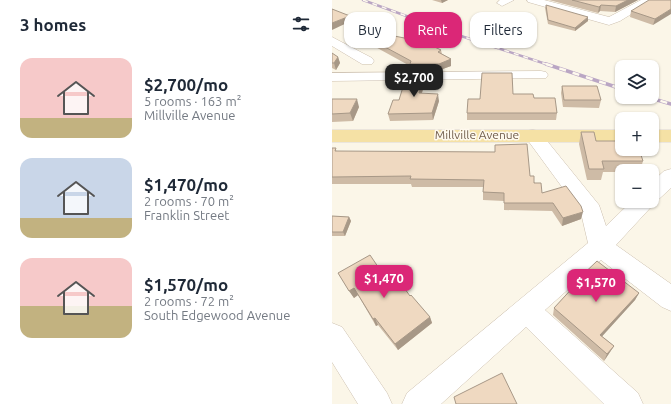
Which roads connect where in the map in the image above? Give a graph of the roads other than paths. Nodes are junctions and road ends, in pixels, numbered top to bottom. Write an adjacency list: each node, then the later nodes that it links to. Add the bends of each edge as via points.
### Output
1 (532, 0): 2 (street, via 609,21)
2 (648, 0)
3 (332, 41): 4 (street, via 367,60)
4 (332, 75): 5 (street)
5 (541, 75)
6 (533, 135): 7 (main road, Millville Avenue); 8 (main road, Millville Avenue); 14 (street, via 591,211)
7 (332, 136)
8 (615, 136)
9 (659, 136): 10 (main road)
10 (671, 136)
11 (671, 176): 12 (street)
12 (659, 187)
13 (638, 208): 14 (street)
14 (600, 246): 15 (street); 16 (street)
15 (671, 298)
16 (526, 310): 19 (street); 20 (street)
17 (332, 337): 18 (street)
18 (376, 404)
19 (418, 404)
20 (627, 404)

